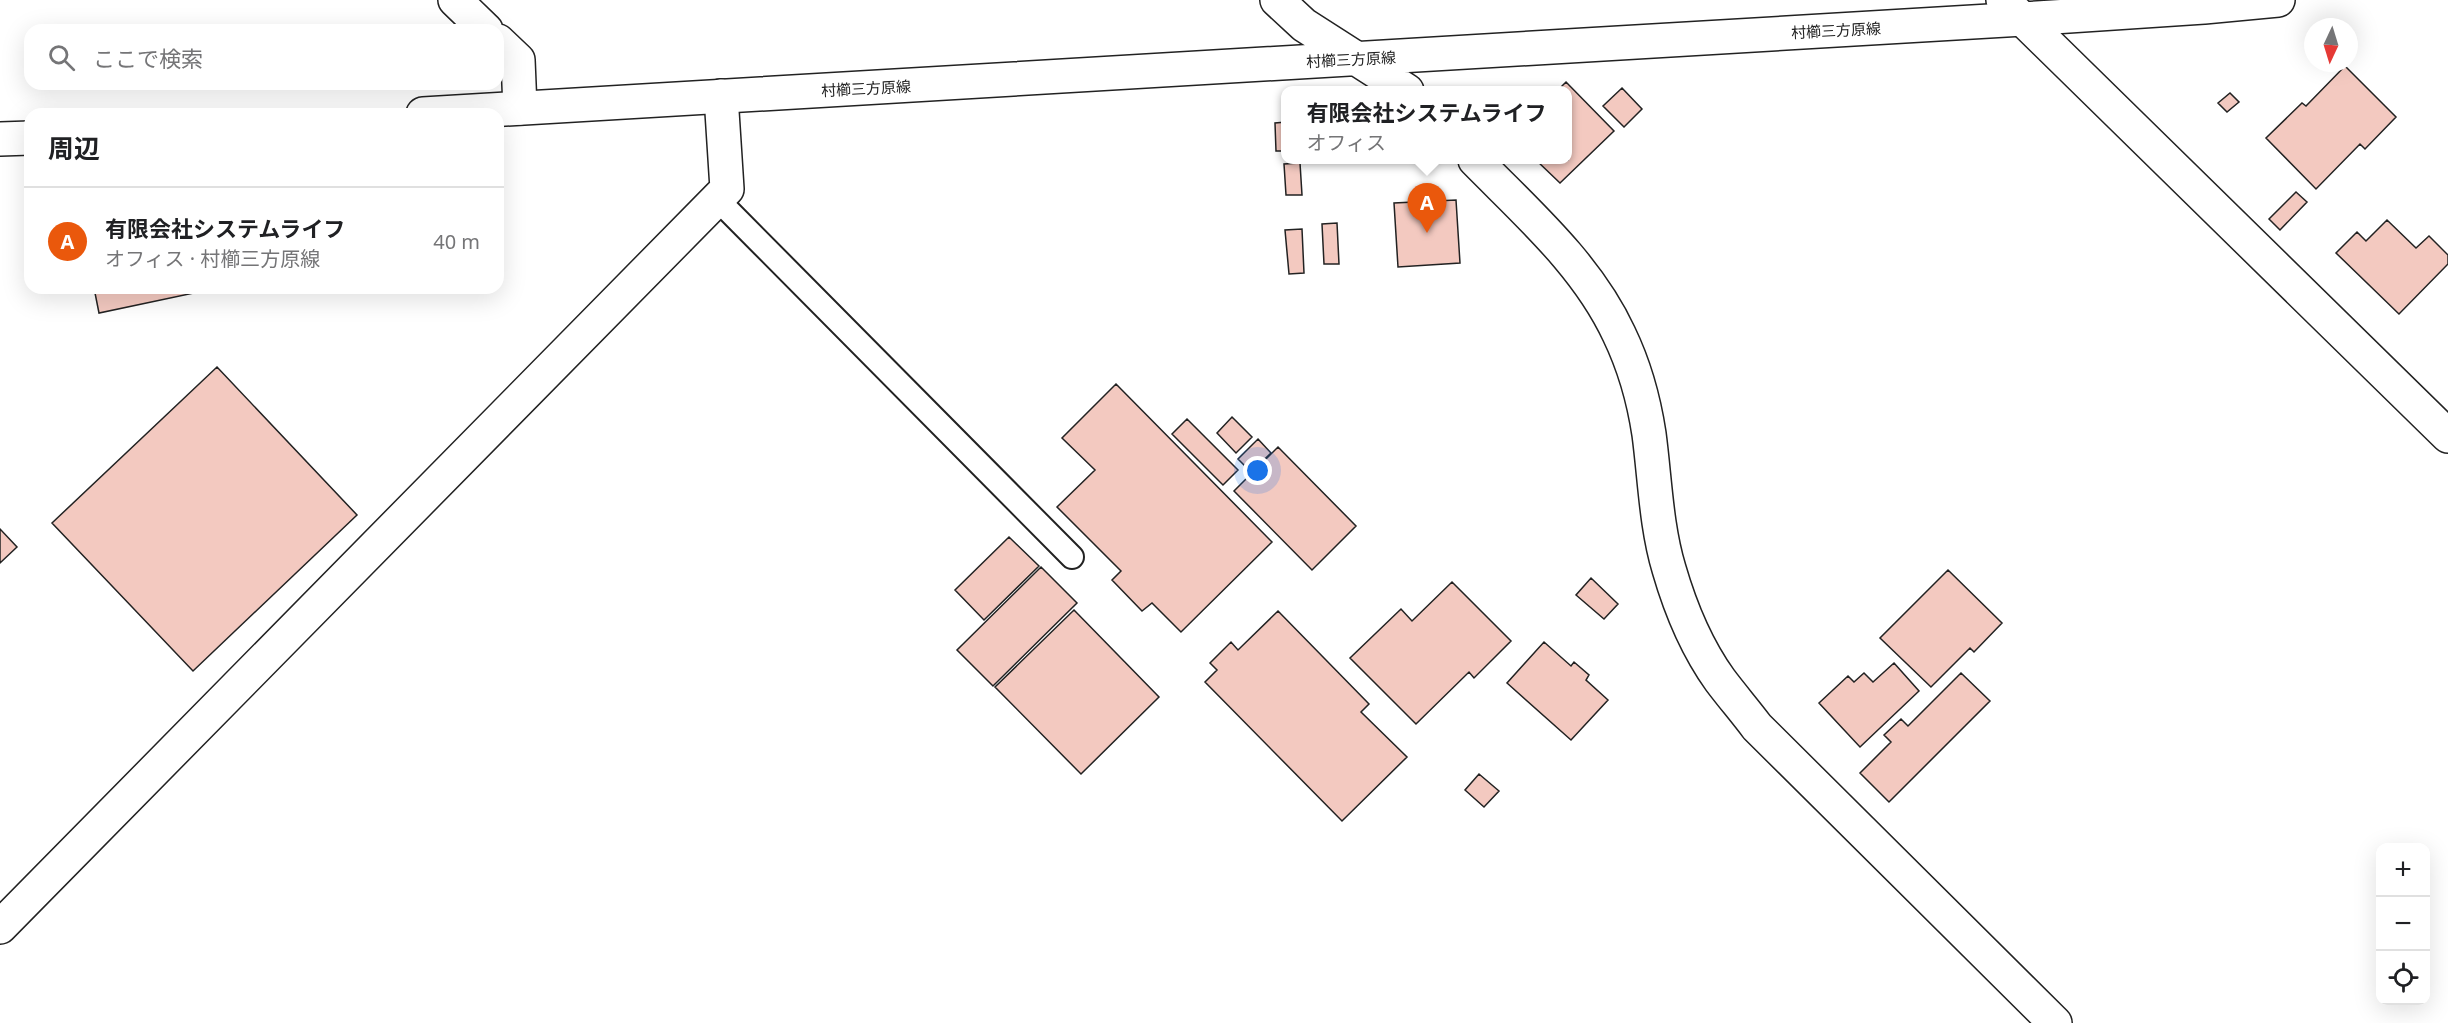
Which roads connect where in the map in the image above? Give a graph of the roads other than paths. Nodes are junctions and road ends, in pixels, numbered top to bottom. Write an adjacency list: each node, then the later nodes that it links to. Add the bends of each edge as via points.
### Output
1 (455, 0): 5 (street)
2 (1277, 0): 7 (street, via 1304,25)
3 (2278, 0): 4 (street, 村櫛三方原線, via 2205,8)
4 (2013, 9): 7 (street, 村櫛三方原線); 16 (street)
5 (480, 24)
6 (504, 47): 10 (street, via 518,60)
7 (1357, 58): 8 (street); 9 (street, 村櫛三方原線)
8 (1401, 86)
9 (721, 96): 10 (street, 村櫛三方原線); 15 (street, via 727,189)
10 (520, 108): 11 (street, 村櫛三方原線)
11 (504, 109)
12 (24, 138): 13 (street)
13 (0, 139)
14 (1480, 164): 19 (street, via 1562,249 1594,290 1619,334 1637,382 1648,432 1668,568 1689,625 1719,679 1757,727)
15 (717, 199): 17 (lane); 18 (street)
16 (2448, 436)
17 (1072, 557)
18 (0, 927)
19 (2055, 1023)

